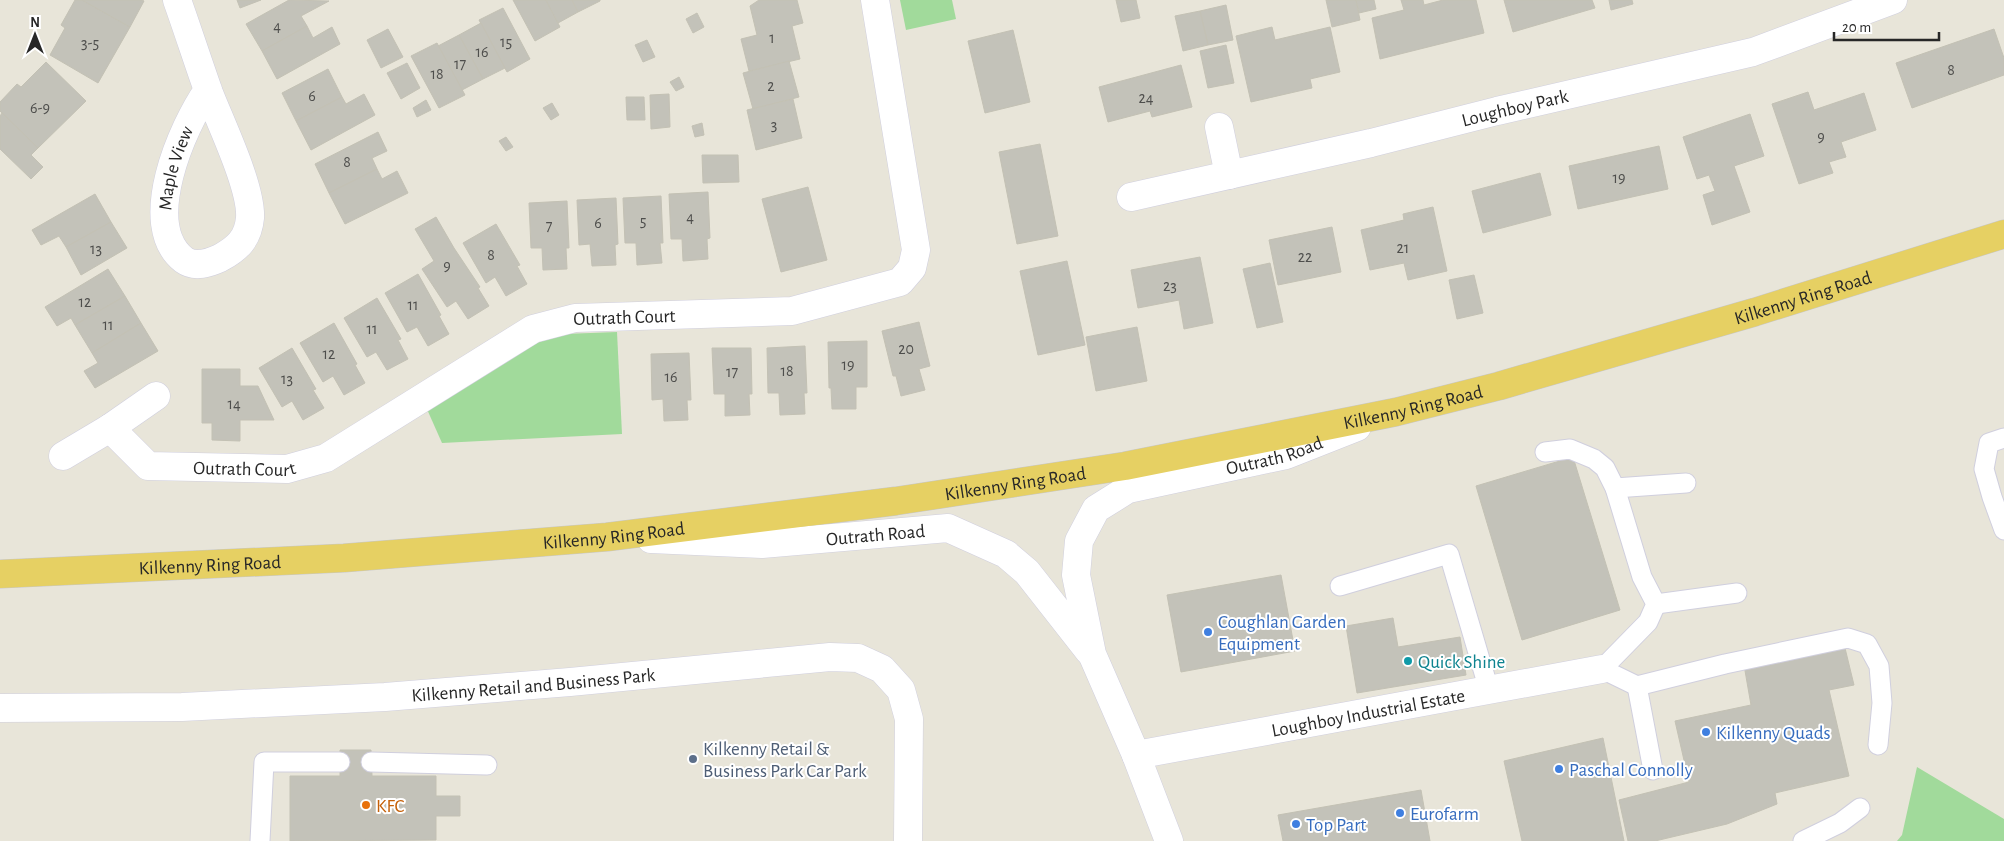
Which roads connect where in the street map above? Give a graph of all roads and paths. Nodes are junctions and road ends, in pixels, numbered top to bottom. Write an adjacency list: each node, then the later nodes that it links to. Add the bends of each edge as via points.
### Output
1 (177, 0): 4 (street, Maple View)
2 (875, 0): 11 (street, Outrath Court, via 916,250 912,268 900,282 792,311 575,318 533,329 326,458 287,469 148,466)
3 (1893, 0): 6 (street, Loughboy Park, via 1753,52)
4 (208, 90): 4 (street, Maple View, via 246,188 250,218 244,241 235,251 207,264 188,263 176,254 168,234 164,204 171,166 194,110)
5 (1219, 128): 6 (street)
6 (1229, 175): 7 (street, Loughboy Park)
7 (1131, 197)
8 (2004, 234): 10 (highway, Kilkenny Ring Road, via 1755,312 1500,386)
9 (156, 396): 11 (street)
10 (1396, 412): 18 (highway, Kilkenny Ring Road, via 1124,466 896,501); 23 (street, Outrath Road, via 1286,455 1128,489 1096,509 1079,541 1076,575)
11 (110, 428): 14 (street)
12 (2004, 438): 17 (lane, via 1989,443 1984,469)
13 (1545, 452): 16 (lane, via 1570,449 1594,459 1605,468)
14 (63, 456)
15 (1686, 483): 16 (lane)
16 (1615, 488): 22 (lane, via 1642,578)
17 (2004, 530)
18 (607, 537): 19 (highway, Kilkenny Ring Road, via 344,558); 23 (street, Outrath Road, via 762,544 948,528 1006,554 1027,572)
19 (0, 574)
20 (1340, 586): 26 (lane, via 1449,554)
21 (1737, 593): 22 (lane)
22 (1656, 604): 24 (lane, via 1648,622)
23 (1092, 654): 29 (street, Outrath Road)
24 (1602, 669): 25 (lane); 26 (street, Loughboy Industrial Estate)
25 (1637, 686): 28 (lane, via 1848,638 1867,644 1879,666 1882,703); 33 (lane)
26 (1489, 690): 29 (street, Loughboy Industrial Estate)
27 (0, 708): 36 (street, Kilkenny Retail and Business Park, via 182,707 385,697 830,656 858,658 882,669 901,690 909,719)
28 (1878, 745)
29 (1136, 755): 37 (street, Outrath Road)
30 (340, 762): 35 (lane, via 264,762)
31 (371, 762): 32 (lane)
32 (487, 765)
33 (1653, 770)
34 (1860, 808): 38 (lane, via 1840,823)
35 (260, 841)
36 (908, 841)
37 (1169, 841)
38 (1803, 841)

